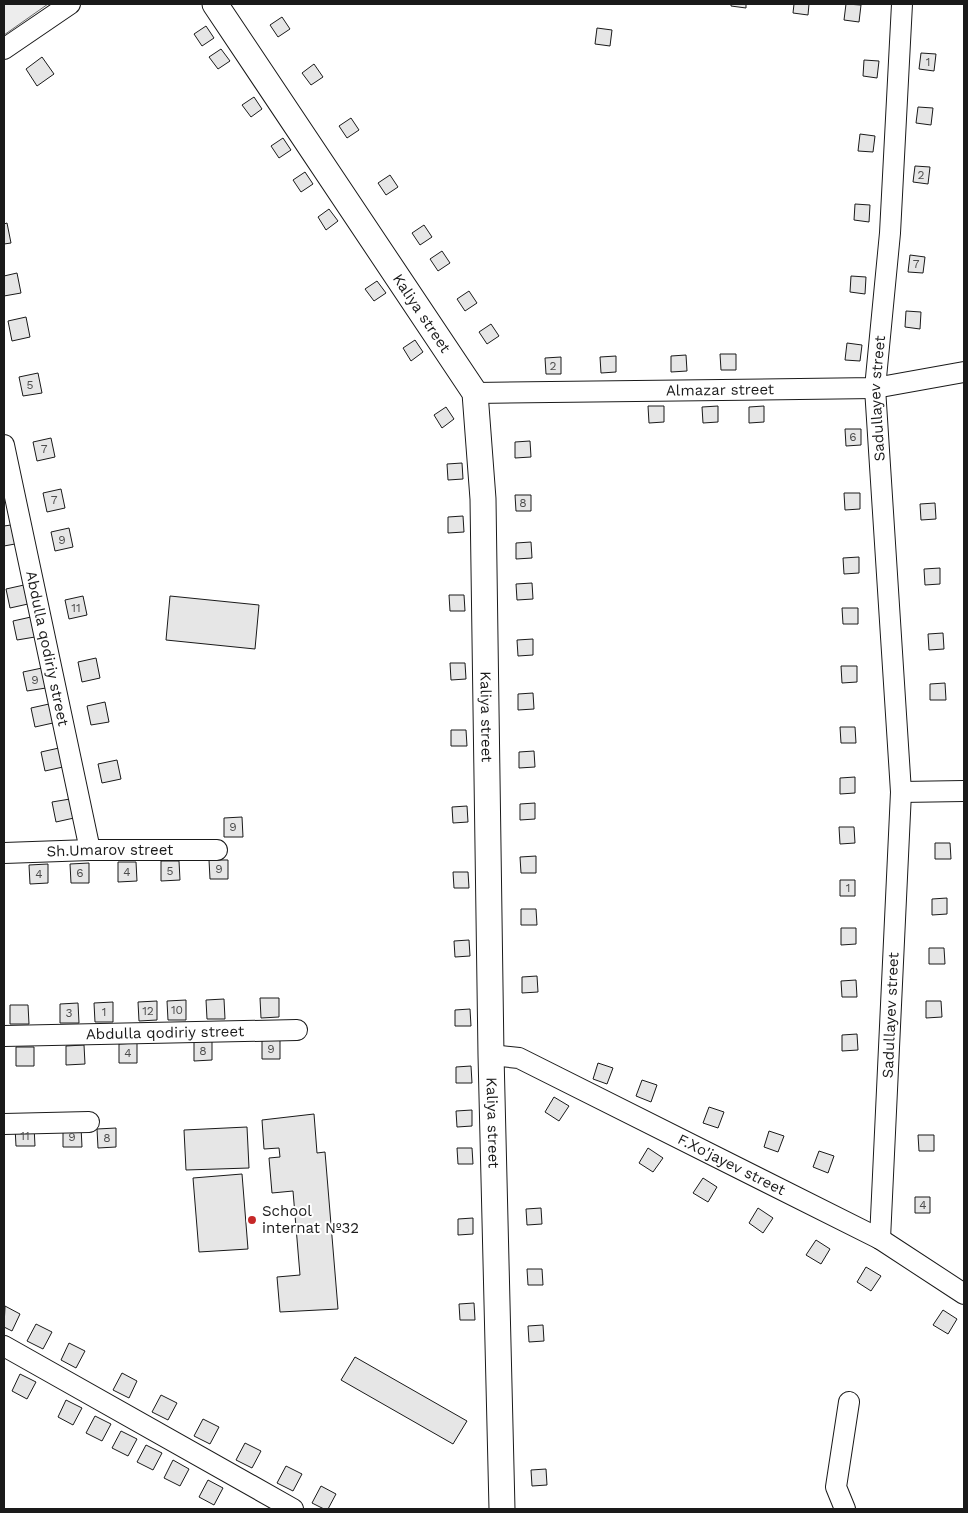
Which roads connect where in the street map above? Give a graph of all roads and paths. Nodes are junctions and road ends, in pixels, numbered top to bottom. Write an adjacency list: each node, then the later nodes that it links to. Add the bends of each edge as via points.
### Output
1 (70, 4): 4 (street)
2 (214, 4): 7 (main road, Kaliya street)
3 (902, 4): 6 (street, Sadullayev street, via 890,233)
4 (4, 49)
5 (964, 372): 6 (street, Almazar street)
6 (876, 388): 7 (street, Almazar street); 10 (street, Sadullayev street)
7 (475, 393): 16 (main road, Kaliya street, via 483,498)
8 (4, 445): 11 (street, Abdulla qodiriy street)
9 (964, 791): 10 (street)
10 (901, 792): 19 (street, Sadullayev street)
11 (90, 850): 12 (street, Sh.Umarov street); 13 (street, Sh.Umarov street)
12 (217, 850)
13 (4, 853)
14 (297, 1030): 15 (street, Abdulla qodiriy street)
15 (4, 1036)
16 (491, 1055): 19 (street, F.Хo'jayev street, via 519,1058); 24 (main road, Kaliya street)
17 (89, 1122): 18 (street)
18 (4, 1124)
19 (880, 1239): 20 (street, F.Хo'jayev street)
20 (964, 1294)
21 (4, 1346): 23 (street)
22 (848, 1402): 25 (street, via 836,1487)
23 (292, 1509)
24 (502, 1509)
25 (844, 1509)

